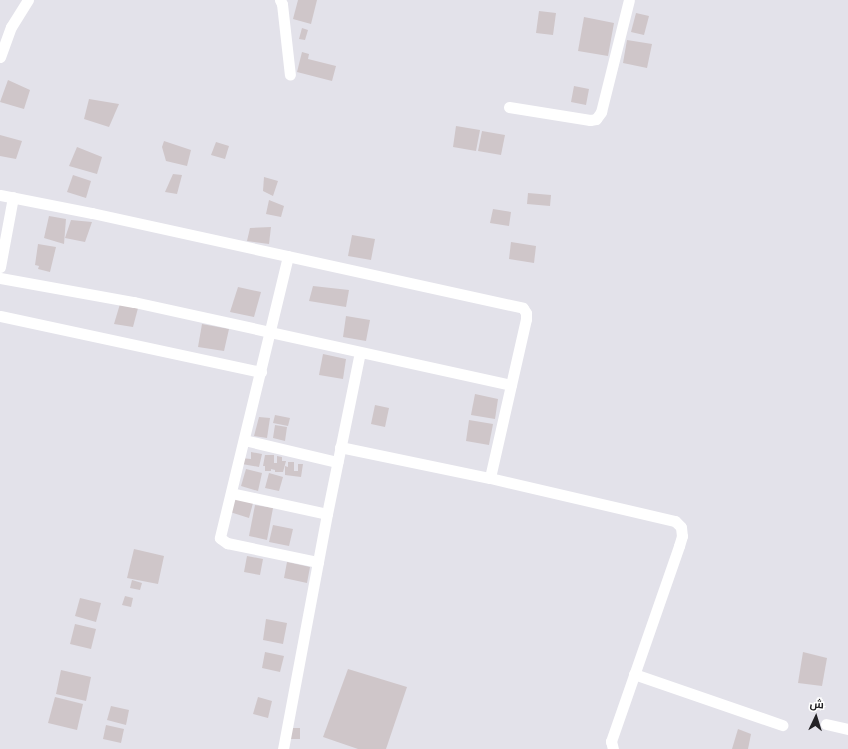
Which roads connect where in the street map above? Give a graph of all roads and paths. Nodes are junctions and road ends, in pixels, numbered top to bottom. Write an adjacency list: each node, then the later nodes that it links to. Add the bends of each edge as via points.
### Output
1 (28, 0): 4 (street, via 11,27)
2 (280, 0): 5 (street)
3 (629, 0): 6 (street, via 601,112 596,119)
4 (0, 57)
5 (290, 74)
6 (508, 108)
7 (0, 195): 8 (street)
8 (13, 197): 9 (street); 10 (street)
9 (288, 256): 13 (street); 16 (street, via 523,308 526,319)
10 (0, 267)
11 (0, 278): 13 (street, via 134,302)
12 (0, 316): 15 (street)
13 (270, 331): 14 (street); 15 (street)
14 (360, 352): 16 (street); 18 (street)
15 (260, 372): 17 (street)
16 (511, 385): 20 (street)
17 (244, 440): 19 (street); 21 (street)
18 (340, 447): 19 (street); 20 (street)
19 (337, 462): 22 (street)
20 (490, 478): 24 (street, via 676,522 681,527 679,546)
21 (231, 493): 22 (street); 23 (street, via 220,538 223,541)
22 (327, 514): 23 (street)
23 (318, 562): 28 (street)
24 (634, 674): 26 (street); 29 (street, via 611,741)
25 (826, 724): 27 (street)
26 (782, 725)
27 (848, 729)
28 (283, 749)
29 (613, 749)

